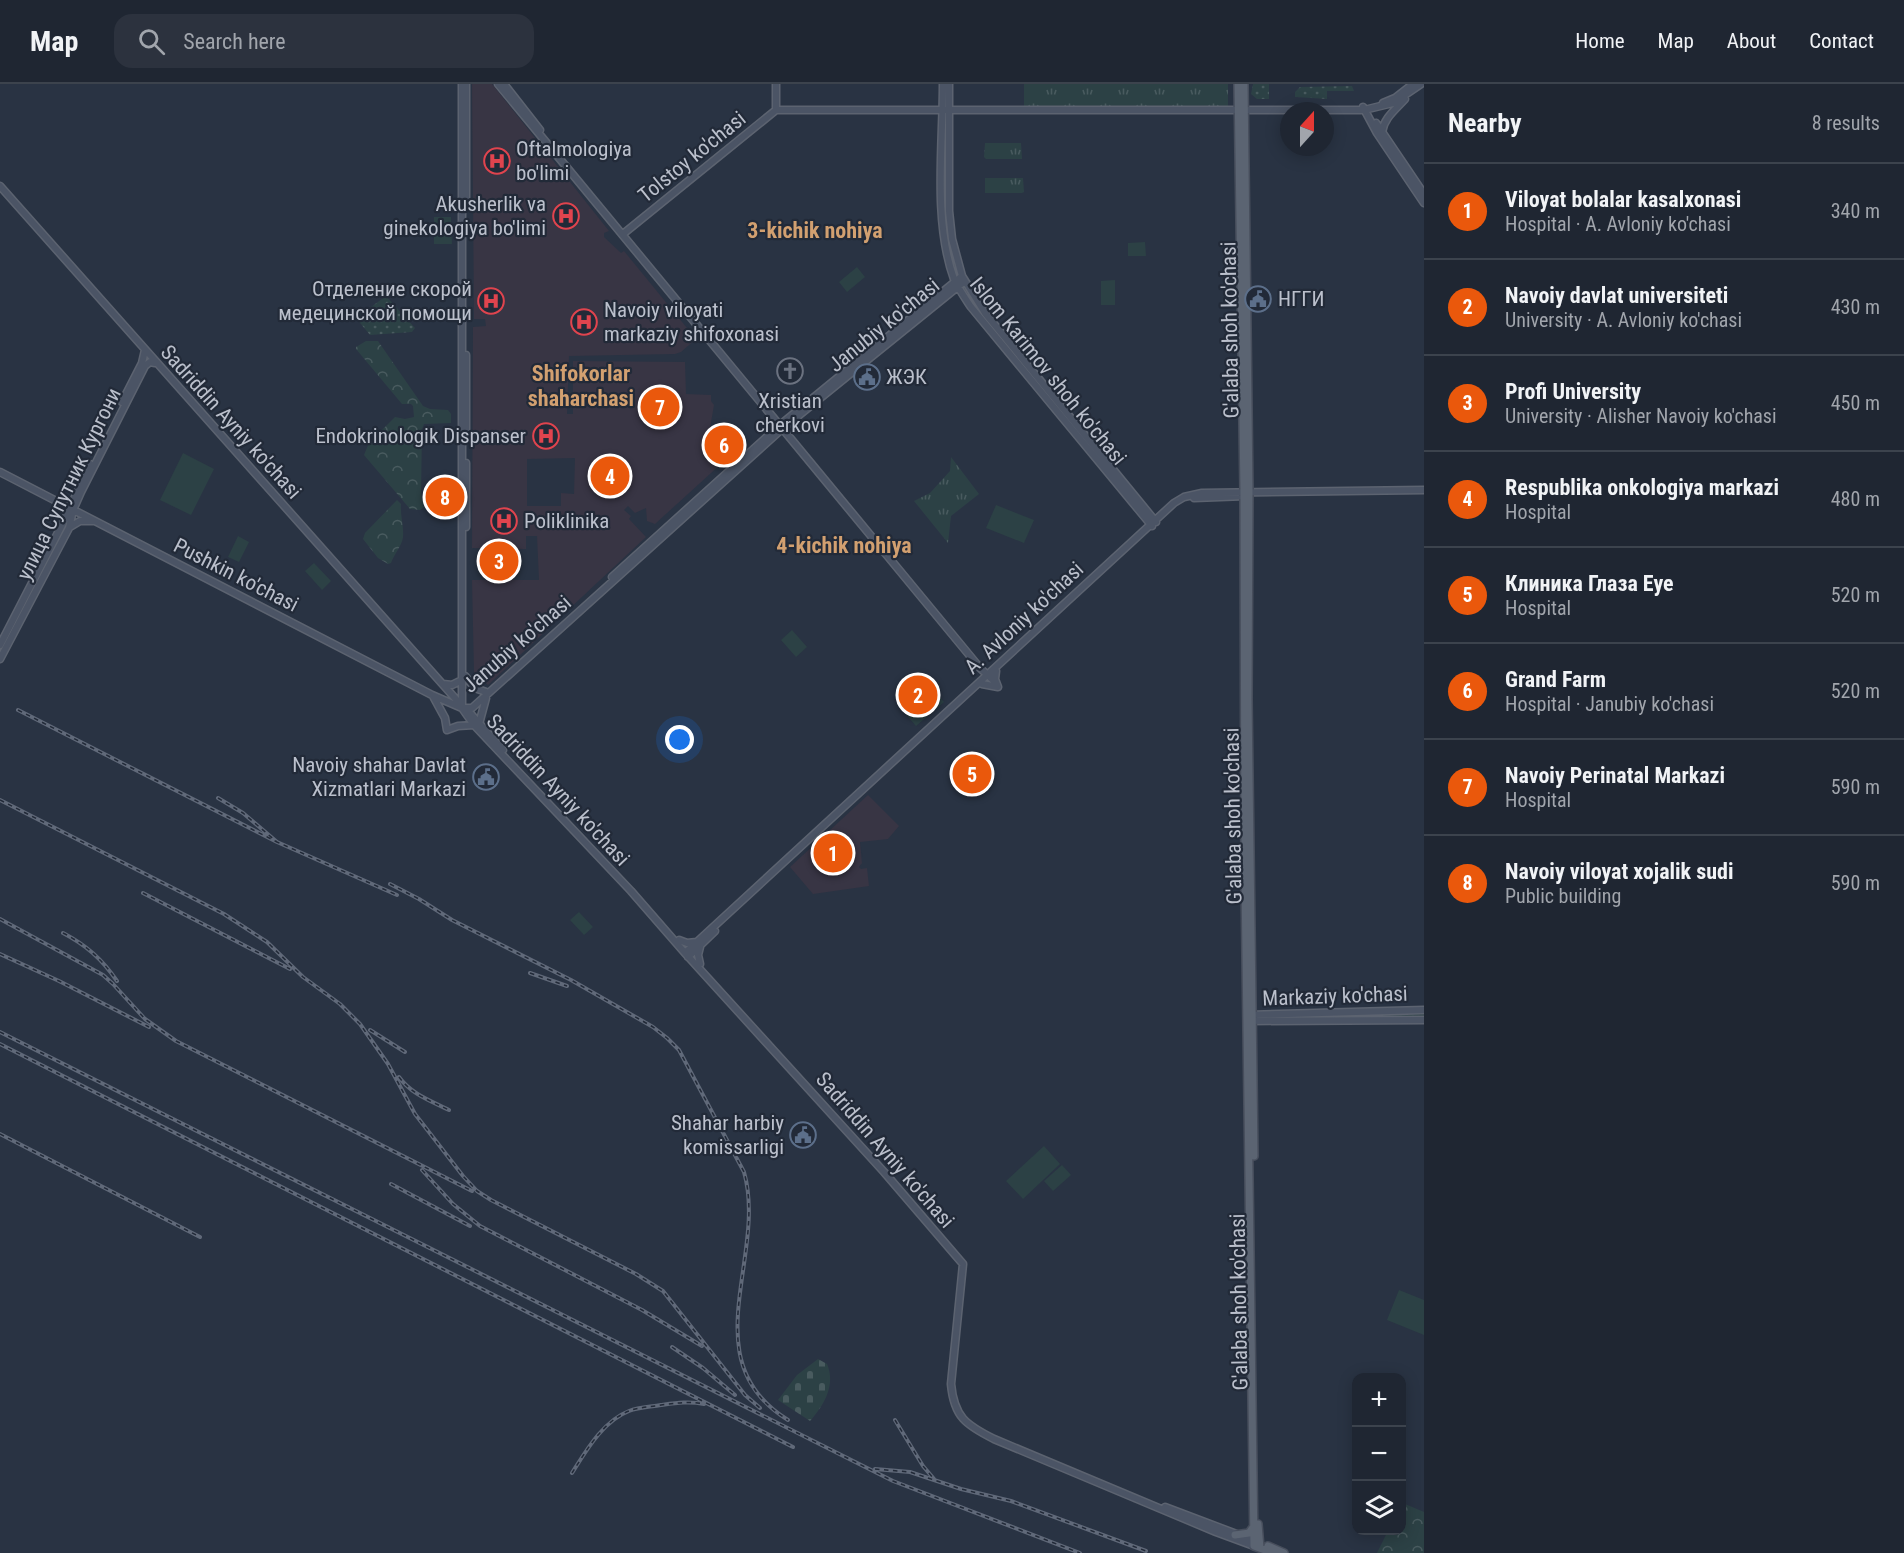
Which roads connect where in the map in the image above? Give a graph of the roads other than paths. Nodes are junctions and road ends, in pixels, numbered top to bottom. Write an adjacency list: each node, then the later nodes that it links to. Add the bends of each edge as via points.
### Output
1 (464, 84): 39 (main road)
2 (498, 84): 20 (main road)
3 (504, 84): 20 (main road)
4 (776, 84): 14 (main road)
5 (943, 84): 15 (main road, Islom Karimov shoh ko'chasi)
6 (949, 84): 15 (main road, Islom Karimov shoh ko'chasi)
7 (1238, 84): 13 (main road, G'alaba shoh ko'chasi)
8 (1244, 84): 13 (main road, G'alaba shoh ko'chasi)
9 (1413, 84): 12 (main road, Tolstoy ko'chasi, via 1395,98)
10 (1421, 84): 11 (main road, Tolstoy ko'chasi)
11 (1409, 93): 12 (main road, Tolstoy ko'chasi, via 1393,103); 16 (main road, via 1383,124)
12 (1364, 108): 13 (main road, Tolstoy ko'chasi); 16 (main road); 19 (main road)
13 (1242, 109): 15 (main road, Tolstoy ko'chasi); 29 (main road, G'alaba shoh ko'chasi)
14 (776, 110): 15 (main road, Tolstoy ko'chasi); 20 (main road, Tolstoy ko'chasi)
15 (946, 110): 21 (main road, Islom Karimov shoh ko'chasi, via 949,211); 22 (main road, Islom Karimov shoh ko'chasi, via 941,211)
16 (1382, 133): 18 (main road)
17 (0, 186): 23 (main road, Sadriddin Ayniy ko'chasi)
18 (1424, 194)
19 (1424, 203)
20 (624, 233): 26 (main road)
21 (963, 279): 22 (main road, Janubiy ko'chasi); 34 (main road, Islom Karimov shoh ko'chasi, via 985,313)
22 (956, 283): 26 (main road, Janubiy ko'chasi); 34 (main road, Islom Karimov shoh ko'chasi, via 971,307)
23 (145, 350): 24 (main road, Sadriddin Ayniy ko'chasi); 25 (main road)
24 (156, 363): 25 (main road); 41 (main road, Sadriddin Ayniy ko'chasi)
25 (144, 364): 31 (main road)
26 (782, 426): 38 (main road); 42 (main road, Janubiy ko'chasi)
27 (0, 472): 30 (main road, Pushkin ko'chasi)
28 (1424, 492): 29 (main road, A. Avloniy ko'chasi)
29 (1247, 494): 34 (main road, A. Avloniy ko'chasi, via 1191,495 1174,503); 52 (main road, G'alaba shoh ko'chasi, via 1243,740)
30 (54, 500): 31 (main road, Pushkin ko'chasi); 32 (main road, via 64,512)
31 (71, 509): 32 (main road); 33 (main road, Pushkin ko'chasi); 35 (main road, улица Супутник Кургони)
32 (64, 521): 36 (main road)
33 (95, 521): 35 (main road, via 80,521); 43 (main road, Pushkin ko'chasi)
34 (1153, 523): 38 (main road, A. Avloniy ko'chasi)
35 (69, 528): 37 (main road, улица Супутник Кургони)
36 (0, 645)
37 (0, 659)
38 (989, 672): 40 (main road); 40 (main road, A. Avloniy ko'chasi); 40 (main road, via 998,687)
39 (464, 678): 41 (main road, via 452,685); 42 (main road); 44 (main road)
40 (981, 682): 47 (main road, A. Avloniy ko'chasi)
41 (442, 683): 44 (main road, Sadriddin Ayniy ko'chasi)
42 (487, 694): 44 (main road, Janubiy ko'chasi); 45 (main road)
43 (432, 695): 44 (main road, Pushkin ko'chasi); 45 (main road, via 447,730)
44 (462, 706): 45 (main road, Sadriddin Ayniy ko'chasi)
45 (476, 724): 46 (main road, Sadriddin Ayniy ko'chasi); 48 (main road, Sadriddin Ayniy ko'chasi)
46 (679, 940): 47 (main road); 48 (main road, Sadriddin Ayniy ko'chasi)
47 (699, 944): 48 (main road, A. Avloniy ko'chasi); 49 (main road)
48 (688, 954): 49 (main road, Sadriddin Ayniy ko'chasi); 54 (main road, Sadriddin Ayniy ko'chasi)
49 (700, 964): 54 (main road, Sadriddin Ayniy ko'chasi, via 851,1130)
50 (1424, 1010): 51 (main road, Markaziy ko'chasi)
51 (1288, 1017): 52 (main road, Markaziy ko'chasi); 53 (main road, Markaziy ko'chasi)
52 (1250, 1018): 55 (main road, G'alaba shoh ko'chasi); 57 (main road, G'alaba shoh ko'chasi)
53 (1424, 1020)
54 (964, 1263): 56 (main road, via 954,1383 958,1407 970,1422 1152,1503); 57 (main road, via 951,1384 955,1408 966,1423 994,1439 1206,1528)
55 (1254, 1526): 56 (main road, via 1249,1533); 57 (main road, G'alaba shoh ko'chasi)
56 (1235, 1535): 57 (main road)
57 (1257, 1545): 58 (main road); 59 (main road)
58 (1273, 1553)
59 (1284, 1553)

